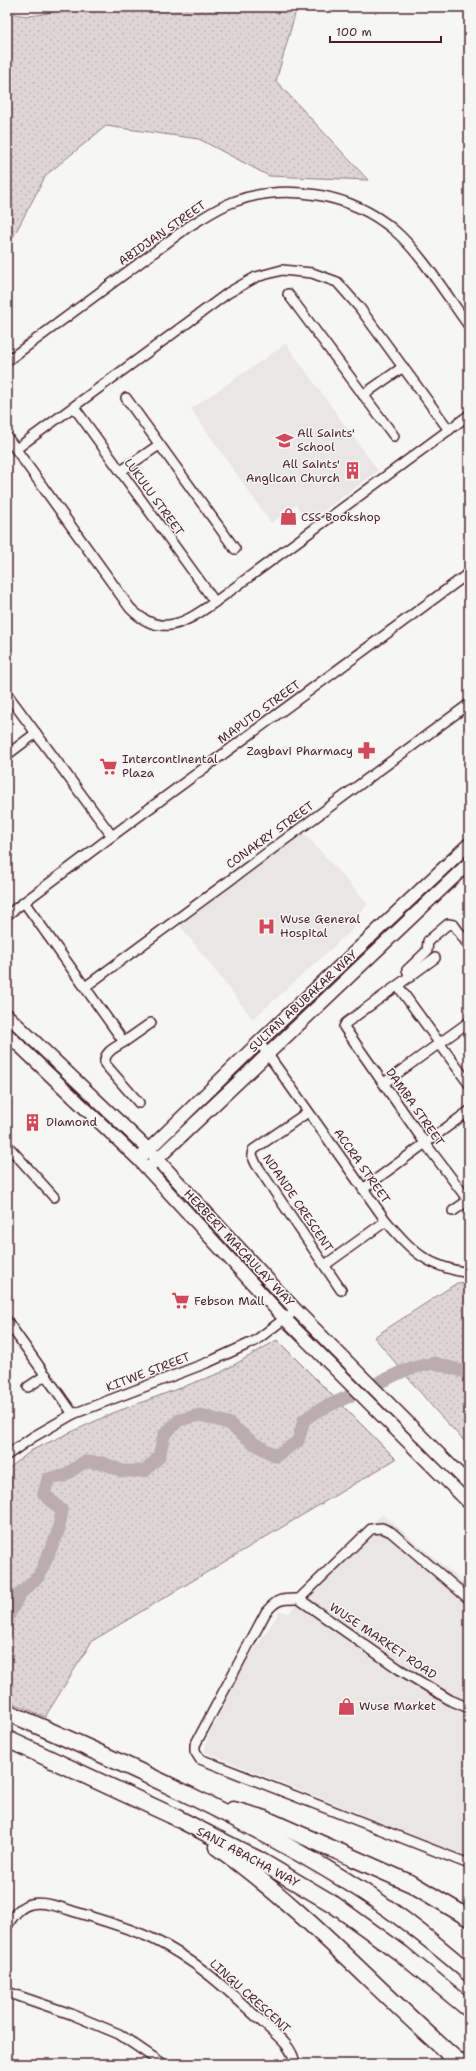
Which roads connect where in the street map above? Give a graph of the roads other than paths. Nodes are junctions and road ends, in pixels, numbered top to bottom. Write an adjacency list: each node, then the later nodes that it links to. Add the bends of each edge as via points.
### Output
1 (288, 294): 5 (street)
2 (469, 326): 3 (street, ABIDJAN STREET, via 412,247 394,230 373,215 348,203 320,195 289,192 253,196 211,212)
3 (7, 361)
4 (403, 367): 5 (street); 7 (street, via 359,307 337,282 312,273 282,270 256,277 228,293); 9 (street)
5 (363, 395): 11 (street)
6 (126, 398): 12 (street)
7 (74, 407): 13 (street); 14 (street, LUKULU STREET)
8 (469, 415): 9 (street)
9 (449, 430): 17 (street)
10 (7, 436): 13 (street)
11 (394, 436)
12 (160, 445): 14 (street); 15 (street)
13 (16, 449): 17 (street, via 138,616 157,624 174,625 190,620)
14 (122, 472): 17 (street, LUKULU STREET)
15 (235, 549)
16 (469, 573): 22 (street, MAPUTO STREET)
17 (215, 602)
18 (7, 694): 20 (street)
19 (469, 704): 31 (street, CONAKRY STREET)
20 (36, 734): 21 (street); 22 (street)
21 (7, 755)
22 (112, 836): 25 (street, MAPUTO STREET)
23 (469, 844): 37 (main road, SULTAN ABUBAKAR WAY)
24 (469, 863): 39 (main road, SULTAN ABUBAKAR WAY)
25 (24, 902): 26 (street, MAPUTO STREET); 31 (street)
26 (7, 915)
27 (469, 946): 29 (street, via 454,926 448,924 428,941 427,951 407,970)
28 (435, 958): 29 (street)
29 (410, 977): 30 (street)
30 (398, 986): 38 (street); 40 (street, DAMBA STREET, via 344,1027)
31 (85, 987): 36 (street)
32 (7, 1015): 47 (main road, HERBERT MACAULAY WAY)
33 (469, 1022): 38 (street)
34 (151, 1023): 36 (street)
35 (7, 1034): 49 (main road, HERBERT MACAULAY WAY)
36 (124, 1042): 42 (street, via 108,1052 105,1064)
37 (259, 1042): 39 (street, ACCRA STREET); 47 (main road, SULTAN ABUBAKAR WAY)
38 (440, 1043): 40 (street); 41 (street)
39 (267, 1053): 44 (street, ACCRA STREET); 48 (main road, SULTAN ABUBAKAR WAY)
40 (384, 1083): 45 (street, DAMBA STREET)
41 (469, 1084)
42 (139, 1103)
43 (469, 1111): 45 (street)
44 (308, 1112): 50 (street, ACCRA STREET); 55 (street, NDANDE CRESCENT, via 253,1150 252,1155)
45 (425, 1143): 50 (street); 52 (street, DAMBA STREET)
46 (7, 1145): 51 (street)
47 (148, 1150): 48 (main road, HERBERT MACAULAY WAY); 49 (main road, SULTAN ABUBAKAR WAY)
48 (157, 1159): 49 (main road, SULTAN ABUBAKAR WAY); 58 (main road, HERBERT MACAULAY WAY)
49 (143, 1165): 59 (main road, HERBERT MACAULAY WAY)
50 (363, 1189): 54 (street, ACCRA STREET)
51 (54, 1197)
52 (469, 1200): 53 (street)
53 (453, 1211)
54 (386, 1221): 55 (street, NDANDE CRESCENT); 56 (street, ACCRA STREET, via 410,1248 425,1260 446,1269)
55 (325, 1265): 57 (street, NDANDE CRESCENT)
56 (469, 1273)
57 (341, 1290)
58 (296, 1310): 59 (street, KITWE STREET); 65 (main road, HERBERT MACAULAY WAY)
59 (285, 1319): 63 (street, KITWE STREET, via 255,1341 209,1362); 66 (main road, HERBERT MACAULAY WAY)
60 (7, 1321): 61 (street)
61 (46, 1375): 62 (street); 63 (street)
62 (28, 1387)
63 (72, 1414): 64 (street, KITWE STREET)
64 (7, 1456)
65 (469, 1484)
66 (469, 1503)
67 (299, 1599): 68 (street, via 371,1529 382,1528 391,1532); 69 (street, WUSE MARKET ROAD, via 399,1669 450,1700); 74 (street, via 275,1602 265,1615 195,1745 195,1752 200,1759)
68 (469, 1599)
69 (469, 1708)
70 (7, 1712): 72 (highway)
71 (13, 1742): 73 (highway, SANI ABACHA WAY)
72 (202, 1802): 75 (highway, via 265,1819 337,1850 412,1884); 77 (highway, via 349,1882 402,1919)
73 (171, 1815): 79 (highway, SANI ABACHA WAY, via 257,1859 333,1904 402,1954); 80 (highway, via 265,1884)
74 (469, 1864)
75 (469, 1918)
76 (7, 1926): 82 (street, LINGU CRESCENT, via 17,1912 31,1904 51,1905 108,1922 154,1940 199,1967 234,1996 289,2048)
77 (469, 1973)
78 (7, 1992): 81 (street, via 119,2034)
79 (469, 2009)
80 (443, 2048): 83 (highway); 84 (highway)
81 (163, 2064)
82 (295, 2064)
83 (448, 2064)
84 (461, 2064)

